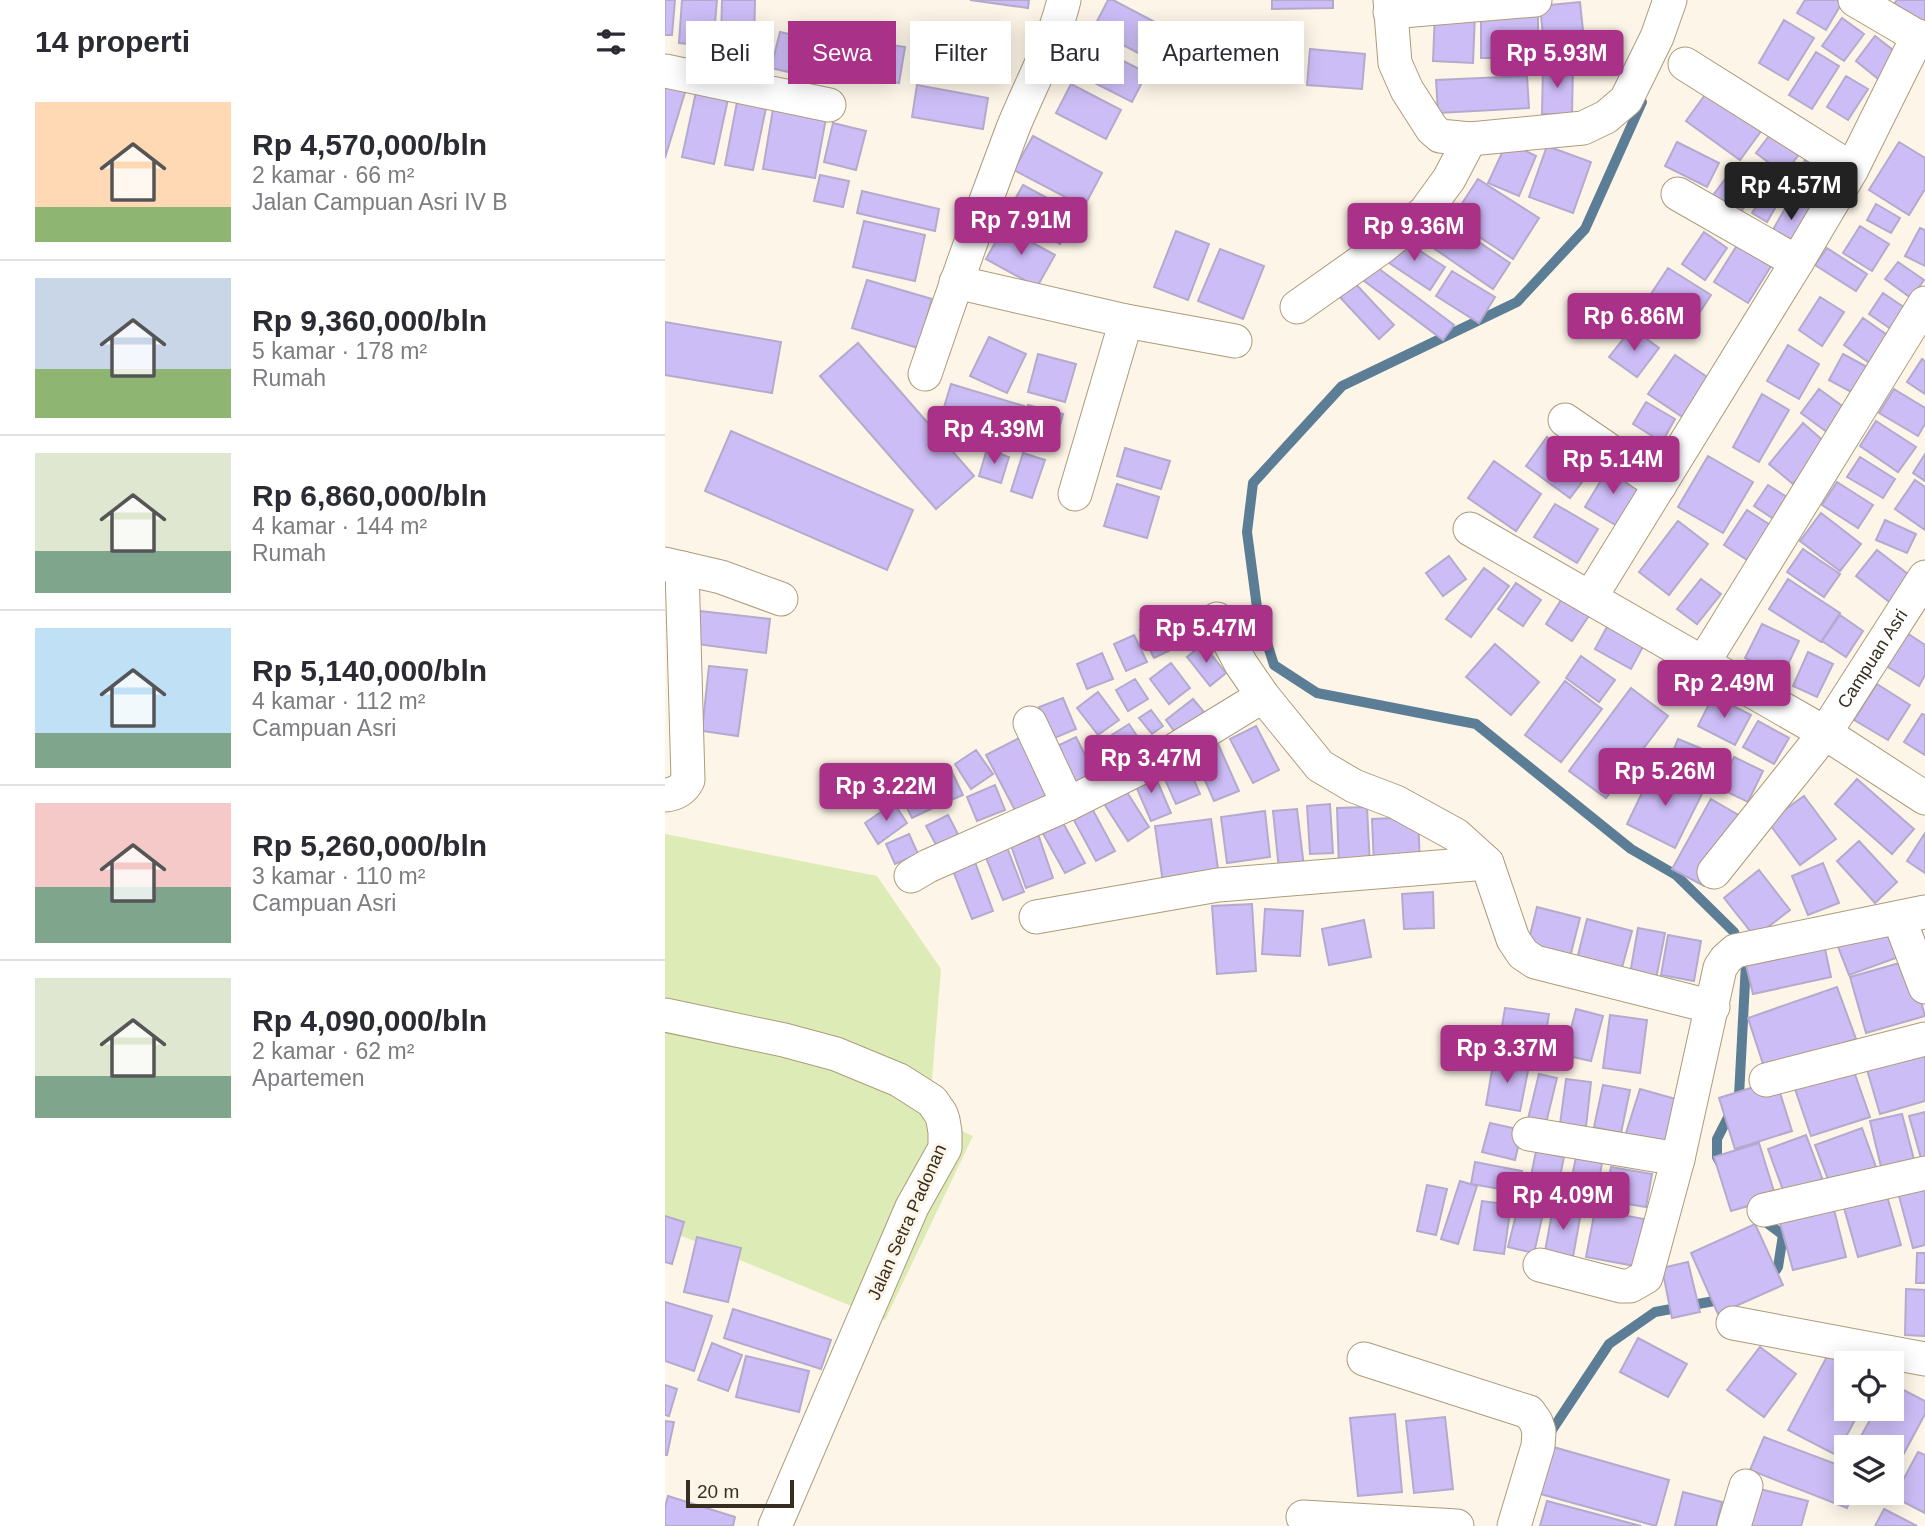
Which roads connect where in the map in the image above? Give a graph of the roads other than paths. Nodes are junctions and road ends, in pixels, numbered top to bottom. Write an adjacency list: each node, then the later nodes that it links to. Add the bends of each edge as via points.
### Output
1 (1064, 0): 14 (street)
2 (1535, 0): 5 (street)
3 (1670, 0): 10 (street, via 1626,100 1606,117 1583,128)
4 (1855, 0): 6 (street)
5 (1390, 6): 10 (street, via 1395,62 1419,110 1440,136)
6 (1921, 38): 11 (street)
7 (1685, 64): 11 (street)
8 (665, 71): 9 (street)
9 (828, 105)
10 (1470, 139): 16 (street, via 1425,212)
11 (1852, 169): 13 (street)
12 (1678, 194): 13 (street)
13 (1797, 262): 21 (street)
14 (956, 282): 17 (street); 19 (street)
15 (1925, 303): 30 (street)
16 (1297, 307)
17 (1126, 321): 18 (street); 22 (street)
18 (1235, 341)
19 (925, 374)
20 (1565, 420): 21 (street)
21 (1660, 485): 27 (street)
22 (1075, 494)
23 (1470, 529): 27 (street)
24 (673, 566): 26 (street); 34 (street, via 688,780 678,792)
25 (1925, 577): 29 (street, Campuan Asri)
26 (781, 598)
27 (1590, 598): 30 (street)
28 (1217, 619): 31 (street)
29 (1911, 619): 33 (street, Campuan Asri)
30 (1703, 663): 33 (street)
31 (1263, 696): 36 (street, via 1168,754); 37 (street, via 1320,766 1456,835)
32 (1030, 723): 36 (street)
33 (1825, 733): 35 (street); 38 (street, Campuan Asri)
34 (665, 795)
35 (1925, 798)
36 (1068, 804): 39 (street)
37 (1487, 863): 41 (street, via 1218,885); 43 (street, via 1513,939 1535,962)
38 (1714, 872)
39 (911, 876)
40 (1912, 915): 42 (street); 43 (street, via 1735,951 1720,968)
41 (1036, 917)
42 (1925, 986)
43 (1713, 1007): 48 (street)
44 (665, 1015): 57 (street, Jalan Setra Padonan, via 836,1054 899,1080 932,1101 943,1120 945,1148 912,1207)
45 (1925, 1039): 46 (street)
46 (1766, 1080)
47 (1529, 1134): 48 (street)
48 (1678, 1159): 51 (street, via 1646,1277 1621,1286)
49 (1925, 1173): 50 (street)
50 (1764, 1210)
51 (1540, 1265)
52 (1733, 1323): 54 (street)
53 (1364, 1359): 59 (street, via 1529,1412 1539,1432 1538,1446)
54 (1925, 1359)
55 (1747, 1486): 60 (street)
56 (1303, 1517): 58 (street)
57 (775, 1526)
58 (1457, 1526)
59 (1514, 1526)
60 (1734, 1526)

